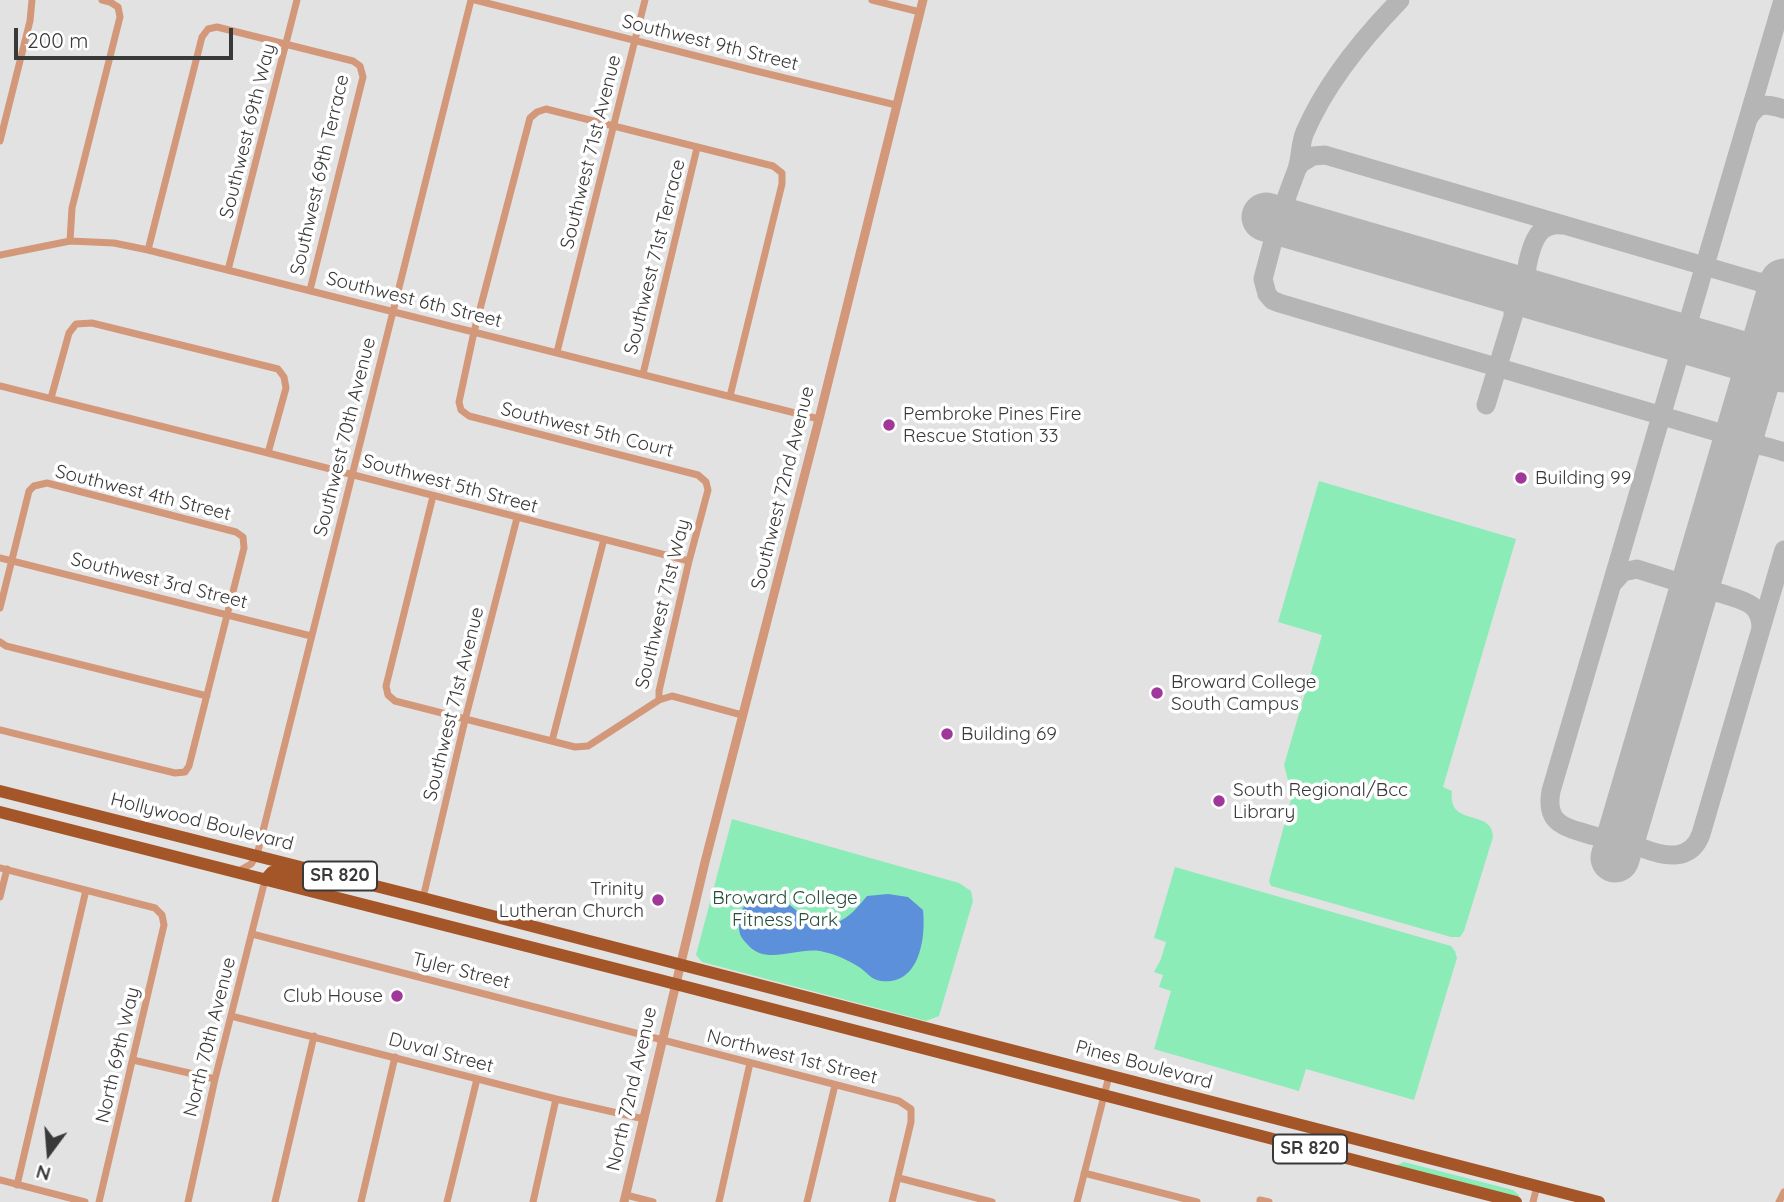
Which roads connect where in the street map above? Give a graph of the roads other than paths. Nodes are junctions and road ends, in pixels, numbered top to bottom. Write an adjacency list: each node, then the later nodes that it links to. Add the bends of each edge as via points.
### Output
1 (32, 0): 13 (street)
2 (102, 0): 15 (street, via 118,8 120,16 72,208)
3 (298, 0): 10 (street, Southwest 69th Way)
4 (473, 0): 9 (street, Southwest 9th Street); 20 (street, Southwest 70th Avenue)
5 (645, 0): 9 (street, Southwest 71st Avenue)
6 (872, 0): 8 (street)
7 (923, 0): 8 (street, Southwest 72nd Avenue)
8 (920, 12): 11 (street, Southwest 72nd Avenue)
9 (635, 40): 11 (street, Southwest 9th Street); 12 (street, Southwest 71st Avenue)
10 (287, 43): 16 (street, via 217,27 202,37); 18 (street, Southwest 69th Way); 19 (street, Southwest 69th Terrace, via 353,61 363,77)
11 (896, 105): 27 (street, Southwest 72nd Avenue)
12 (613, 126): 14 (street); 21 (street, via 546,109 530,118); 22 (street, Southwest 71st Avenue)
13 (0, 141)
14 (698, 148): 23 (street, Southwest 71st Terrace); 25 (street, via 773,166 782,173)
15 (70, 241): 16 (street, Southwest 6th Street); 17 (street, Southwest 6th Street)
16 (148, 250): 18 (street, Southwest 6th Street)
17 (0, 255)
18 (228, 270): 19 (street, Southwest 6th Street)
19 (310, 290): 20 (street, Southwest 6th Street)
20 (393, 311): 21 (street, Southwest 6th Street); 29 (street, Southwest 70th Avenue)
21 (474, 332): 22 (street, Southwest 6th Street); 30 (street, Southwest 5th Court, via 459,402 469,416 698,475)
22 (557, 352): 23 (street, Southwest 6th Street)
23 (643, 374): 25 (street, Southwest 6th Street)
24 (0, 386): 26 (street, Southwest 5th Street)
25 (730, 396): 27 (street, Southwest 6th Street)
26 (51, 398): 28 (street, Southwest 5th Street); 28 (street, via 69,333 76,324 92,323 278,369 286,388)
27 (818, 419): 43 (street, Southwest 72nd Avenue)
28 (268, 453): 29 (street, Southwest 5th Street)
29 (352, 474): 31 (street, Southwest 5th Street); 39 (street, Southwest 70th Avenue)
30 (706, 482): 36 (street, Southwest 71st Way, via 708,490)
31 (433, 496): 32 (street, Southwest 5th Street); 44 (street, Southwest 71st Way, via 386,686 395,701)
32 (517, 518): 33 (street, Southwest 5th Street); 44 (street, Southwest 71st Avenue)
33 (604, 539): 36 (street, Southwest 5th Street); 46 (street)
34 (0, 558): 35 (street, Southwest 3rd Street)
35 (12, 561): 37 (street); 38 (street, Southwest 3rd Street); 38 (street, Southwest 4th Street, via 29,491 47,483 243,537)
36 (689, 561): 42 (street, Southwest 71st Way)
37 (0, 608)
38 (228, 615): 39 (street, Southwest 3rd Street); 41 (street)
39 (311, 636): 49 (street, Southwest 70th Avenue)
40 (0, 642): 41 (street)
41 (206, 696): 45 (street, via 189,766 175,774)
42 (659, 700): 43 (street, via 672,696); 46 (street, Southwest 71st Way, via 588,746)
43 (743, 715): 60 (street, Southwest 72nd Avenue)
44 (465, 720): 46 (street, Southwest 71st Way); 56 (street, Southwest 71st Avenue)
45 (0, 730)
46 (552, 741)
47 (0, 790): 49 (highway, Hollywood Boulevard / SR 820)
48 (0, 812): 51 (highway, Hollywood Boulevard / SR 820)
49 (257, 855): 51 (street); 52 (highway, Hollywood Boulevard / SR 820)
50 (3, 869): 54 (street); 55 (street)
51 (237, 873): 53 (highway, Hollywood Boulevard / SR 820)
52 (351, 879): 53 (highway, via 335,884 272,872); 56 (highway, Hollywood Boulevard / SR 820)
53 (265, 880): 58 (highway, Hollywood Boulevard / SR 820); 59 (street, North 70th Avenue)
54 (86, 890): 68 (street, North 69th Way, via 155,908 162,915 164,925); 80 (street)
55 (0, 897)
56 (423, 898): 57 (highway, Hollywood Boulevard / SR 820)
57 (475, 911): 58 (highway, via 471,919 460,922 406,909); 60 (highway, Hollywood Boulevard / SR 820)
58 (401, 914): 61 (highway, Hollywood Boulevard / SR 820)
59 (251, 933): 62 (street, North 70th Avenue); 65 (street, Tyler Street)
60 (679, 965): 61 (street, Southwest 72nd Avenue); 63 (highway, Pines Boulevard / SR 820)
61 (675, 984): 65 (street, North 72nd Avenue); 66 (highway, Pines Boulevard / SR 820)
62 (231, 1016): 64 (street, Duval Street); 71 (street, North 70th Avenue)
63 (940, 1032): 66 (highway); 70 (highway, Pines Boulevard / SR 820)
64 (314, 1036): 67 (street, Duval Street); 87 (street)
65 (662, 1039): 69 (street, Northwest 1st Street); 76 (street, North 72nd Avenue)
66 (921, 1048): 74 (highway, Pines Boulevard / SR 820)
67 (395, 1057): 72 (street, Duval Street); 88 (street)
68 (133, 1060): 71 (street); 85 (street, North 69th Way)
69 (750, 1063): 73 (street, Northwest 1st Street); 92 (street)
70 (1109, 1076): 74 (street); 81 (highway, Pines Boulevard / SR 820)
71 (215, 1079): 86 (street, North 70th Avenue)
72 (477, 1079): 75 (street, Duval Street); 89 (street)
73 (835, 1085): 78 (street, Northwest 1st Street, via 900,1101 911,1109); 93 (street)
74 (1104, 1096): 77 (street); 98 (highway, Pines Boulevard / SR 820)
75 (556, 1099): 76 (street, Duval Street); 90 (street)
76 (644, 1119): 83 (street, North 72nd Avenue)
77 (1084, 1173): 96 (street); 97 (street)
78 (898, 1178): 94 (street); 95 (street)
79 (0, 1180): 80 (street)
80 (18, 1185): 84 (street)
81 (1537, 1186): 99 (street); 100 (highway, Pines Boulevard / SR 820)
82 (1784, 1192): 101 (street)
83 (625, 1199): 91 (street)
84 (85, 1202)
85 (99, 1202)
86 (188, 1202)
87 (275, 1202)
88 (361, 1202)
89 (447, 1202)
90 (533, 1202)
91 (653, 1202)
92 (719, 1202)
93 (807, 1202)
94 (892, 1202)
95 (992, 1202)
96 (1077, 1202)
97 (1196, 1202)
98 (1516, 1202)
99 (1533, 1202)
100 (1599, 1202)
101 (1779, 1202)

